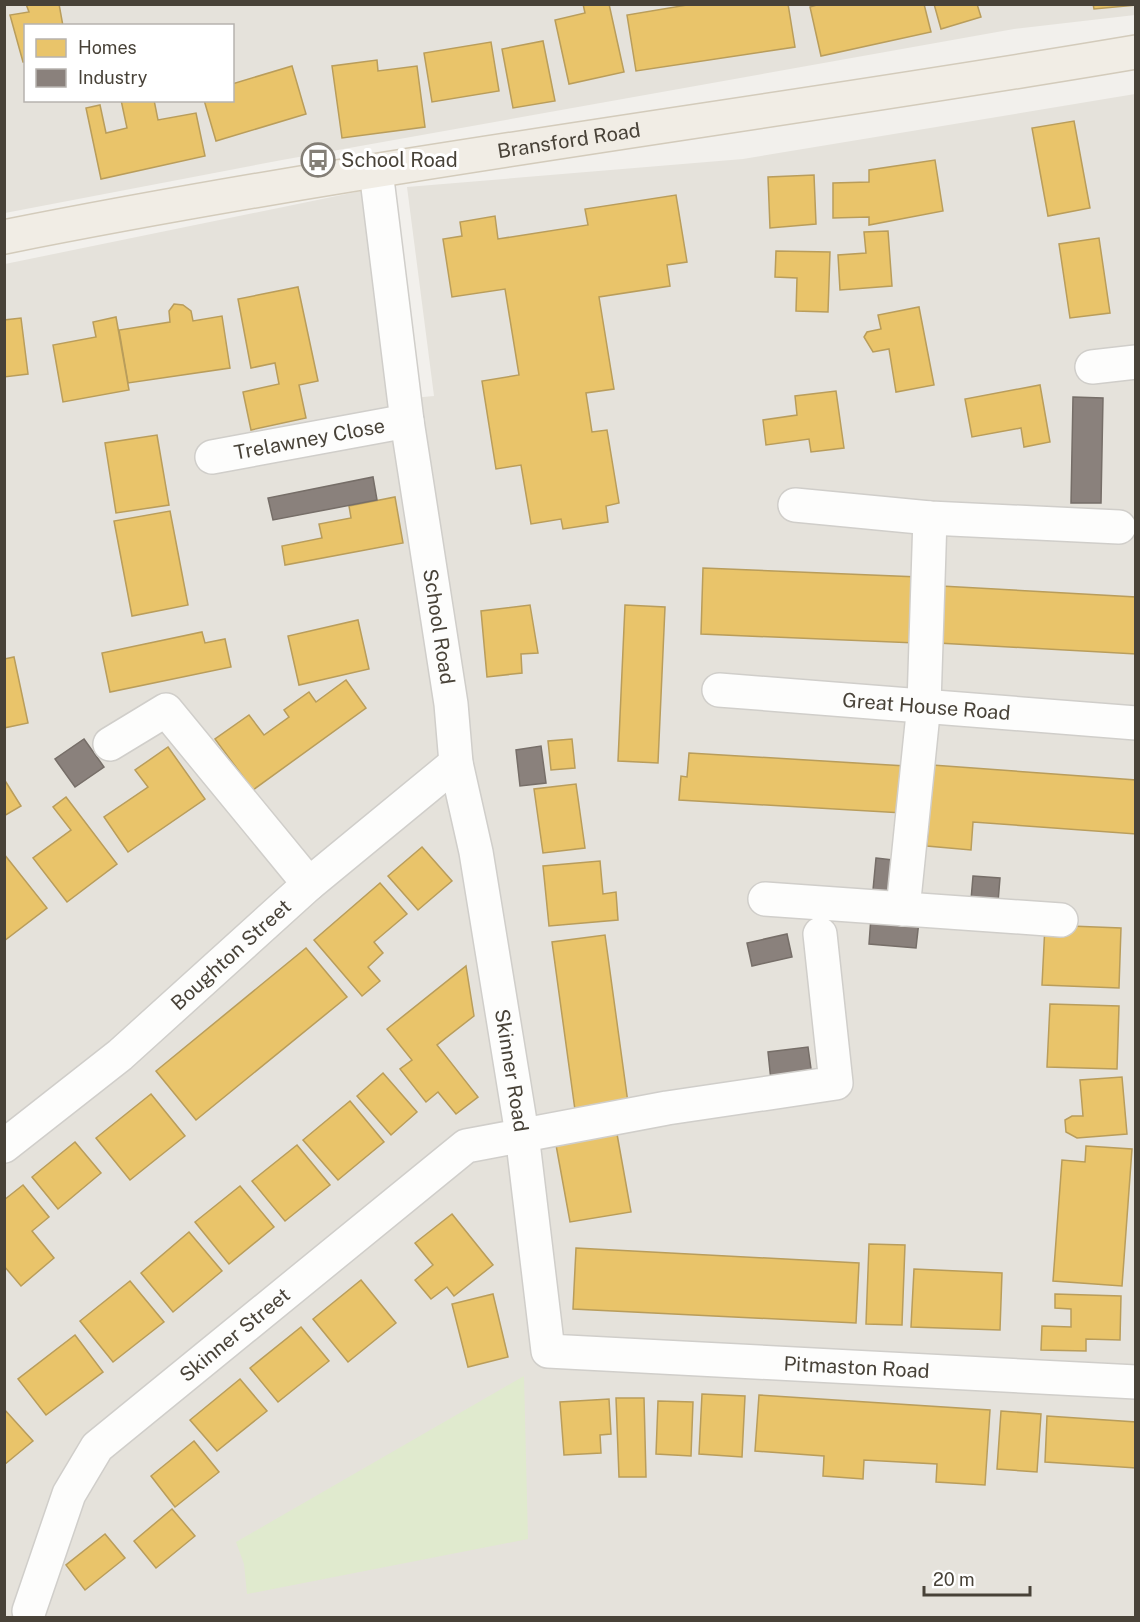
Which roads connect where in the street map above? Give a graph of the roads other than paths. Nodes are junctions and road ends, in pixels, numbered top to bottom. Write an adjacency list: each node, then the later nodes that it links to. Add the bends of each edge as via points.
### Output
1 (1136, 52): 2 (main road, Bransford Road)
2 (376, 171): 3 (main road, Bransford Road, via 138,210); 6 (street, School Road)
3 (4, 237)
4 (1136, 362): 5 (street)
5 (1092, 367)
6 (407, 421): 7 (street, Trelawney Close); 15 (street, School Road, via 451,704)
7 (212, 457)
8 (795, 505): 9 (street)
9 (930, 518): 10 (street); 12 (street)
10 (1119, 527)
11 (719, 690): 12 (street, Great House Road)
12 (924, 704): 13 (street, Great House Road); 18 (street)
13 (1136, 723)
14 (110, 744): 16 (street, via 166,710)
15 (456, 762): 16 (street, Boughton Street); 21 (street, Skinner Road, via 476,852)
16 (309, 884): 22 (street, Boughton Street, via 120,1055)
17 (765, 899): 18 (street)
18 (903, 909): 19 (street)
19 (1060, 920)
20 (820, 934): 21 (street, Skinner Street, via 836,1083)
21 (522, 1134): 23 (street, Skinner Road, via 548,1351); 25 (street, Skinner Street, via 466,1146 97,1447 69,1494)
22 (4, 1146)
23 (577, 1351): 24 (street, Pitmaston Road)
24 (1136, 1382)
25 (28, 1611)

